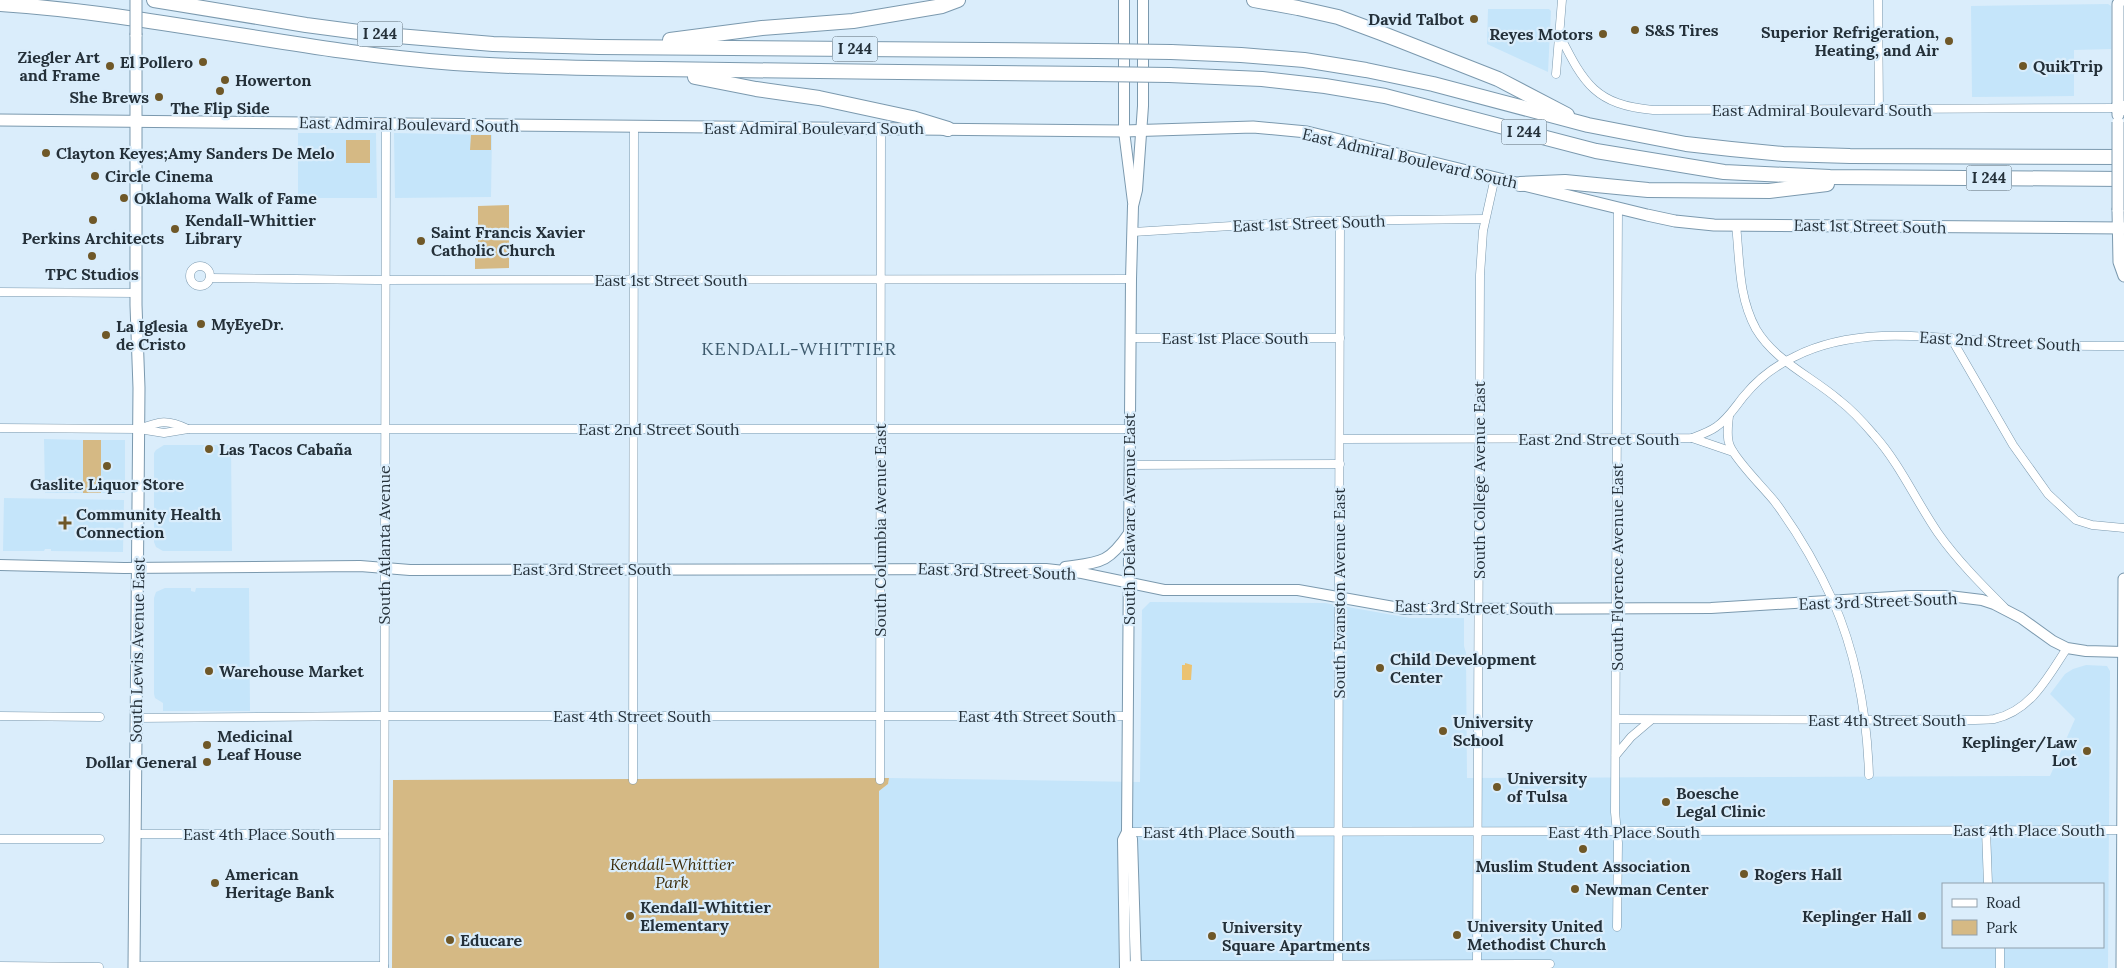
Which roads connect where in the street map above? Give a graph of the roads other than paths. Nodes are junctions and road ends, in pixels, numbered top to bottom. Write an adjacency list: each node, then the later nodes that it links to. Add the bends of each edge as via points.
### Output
1 (136, 0): 18 (main road, South Lewis Avenue East, bridge)
2 (154, 0): 12 (highway, I 244, via 374,34 494,44)
3 (958, 0): 12 (highway, via 942,6 853,20)
4 (1124, 0): 25 (street, South Delaware Avenue East)
5 (1142, 0): 24 (street, South Delaware Avenue East)
6 (1254, 0): 20 (highway, via 1338,18 1381,33 1498,79)
7 (1562, 0): 11 (street)
8 (1878, 0): 16 (street)
9 (2121, 0): 15 (main road, via 2118,4)
10 (0, 4): 13 (highway, I 244, via 72,10 408,59 516,67)
11 (1560, 36): 14 (street); 16 (street, East Admiral Boulevard South, via 1580,75 1602,96 1634,108)
12 (615, 47): 20 (highway, I 244, bridge, via 1171,52 1295,60 1433,84)
13 (657, 69): 23 (highway, via 820,98); 27 (highway, I 244, bridge, via 1262,79 1368,93 1596,151 1724,172)
14 (1556, 74)
15 (2121, 108): 16 (street, East Admiral Boulevard South); 36 (main road, bridge, via 2118,122)
16 (1879, 110)
17 (0, 120): 18 (main road, East Admiral Boulevard South)
18 (136, 122): 19 (main road, East Admiral Boulevard South); 45 (main road, South Lewis Avenue East)
19 (386, 123): 21 (main road, East Admiral Boulevard South); 41 (street, South Atlanta Avenue)
20 (1588, 125): 26 (highway, I 244, via 1686,144 1783,154)
21 (634, 127): 22 (main road, East Admiral Boulevard South); 42 (street)
22 (881, 129): 23 (main road, East Admiral Boulevard South); 43 (street, South Columbia Avenue East)
23 (948, 129): 25 (main road, East Admiral Boulevard South)
24 (1141, 130): 25 (main road, East Admiral Boulevard South); 28 (main road, East Admiral Boulevard South, via 1253,127 1298,131 1334,137); 31 (street, South Delaware Avenue East)
25 (1124, 131): 31 (street, South Delaware Avenue East)
26 (2124, 157)
27 (1880, 177): 29 (highway, I 244); 30 (highway, via 1769,191 1648,190 1565,182)
28 (1495, 178): 30 (main road, East Admiral Boulevard South); 33 (street, South College Avenue East)
29 (2124, 179)
30 (1520, 184): 32 (main road, East Admiral Boulevard South)
31 (1133, 206): 37 (street, South Delaware Avenue East)
32 (1618, 208): 35 (main road, East 1st Street South, via 1675,221); 58 (street, South Florence Avenue East)
33 (1485, 220): 34 (street, East 1st Street South); 61 (street, South College Avenue East, via 1480,275)
34 (1340, 221): 37 (street, East 1st Street South); 47 (street, South Evanston Avenue East)
35 (1736, 225): 36 (main road, East 1st Street South); 50 (street, via 1740,279 1748,312 1767,343)
36 (2121, 228): 38 (main road, via 2119,262)
37 (1133, 232): 40 (street, South Delaware Avenue East)
38 (2124, 276)
39 (210, 278): 41 (street, East 1st Street South)
40 (1131, 279): 43 (street, East 1st Street South); 46 (street, South Delaware Avenue East)
41 (386, 280): 42 (street, East 1st Street South); 56 (street, South Atlanta Avenue)
42 (634, 280): 43 (street, East 1st Street South); 57 (street)
43 (881, 280): 54 (street, South Columbia Avenue East)
44 (0, 292): 45 (street)
45 (136, 293): 53 (main road, South Lewis Avenue East)
46 (1130, 338): 47 (street, East 1st Place South); 55 (street, South Delaware Avenue East)
47 (1340, 338): 60 (street, South Evanston Avenue East)
48 (1951, 338): 49 (street, East 2nd Street South, via 2061,346); 50 (street, East 2nd Street South, via 1851,339 1817,348); 65 (street, via 2013,445 2048,494 2076,520)
49 (2124, 346)
50 (1787, 361): 51 (street, East 2nd Street South, via 1774,368 1745,394); 79 (street, via 1839,399 1876,436 1938,533)
51 (1729, 416): 59 (street, East 2nd Street South, via 1716,427); 62 (street, via 1728,440)
52 (0, 428): 53 (street, East 2nd Street South)
53 (139, 429): 56 (street, East 2nd Street South, via 156,422 172,422 188,429); 68 (main road, South Lewis Avenue East)
54 (880, 429): 55 (street, East 2nd Street South); 57 (street, East 2nd Street South); 71 (street, South Columbia Avenue East)
55 (1130, 429): 64 (street, South Delaware Avenue East)
56 (384, 430): 57 (street, East 2nd Street South); 69 (street, South Atlanta Avenue)
57 (633, 430): 70 (street)
58 (1617, 438): 59 (street, East 2nd Street South); 61 (street, East 2nd Street South); 78 (street, South Florence Avenue East)
59 (1692, 438): 62 (street)
60 (1340, 439): 61 (street, East 2nd Street South); 63 (street, South Evanston Avenue East)
61 (1479, 439): 77 (street, South College Avenue East)
62 (1733, 452): 76 (street, via 1792,526)
63 (1340, 464): 64 (street); 75 (street, South Evanston Avenue East)
64 (1130, 465): 66 (street, South Delaware Avenue East)
65 (2124, 528)
66 (1130, 532): 72 (street, via 1118,550 1094,564); 74 (street, South Delaware Avenue East)
67 (0, 565): 68 (street, East 3rd Street South)
68 (138, 568): 69 (street, East 3rd Street South); 88 (main road, South Lewis Avenue East)
69 (385, 568): 70 (street, East 3rd Street South); 83 (street, South Atlanta Avenue)
70 (633, 569): 71 (street, East 3rd Street South); 84 (street)
71 (880, 569): 72 (street, East 3rd Street South); 85 (street, South Columbia Avenue East)
72 (1046, 569): 74 (street, East 3rd Street South)
73 (2124, 579): 81 (main road)
74 (1130, 584): 75 (street, East 3rd Street South, via 1169,590 1298,590); 86 (street, South Delaware Avenue East)
75 (1339, 596): 77 (street, East 3rd Street South, via 1405,609); 100 (street, South Evanston Avenue East)
76 (1833, 602): 78 (street, East 3rd Street South); 79 (street, East 3rd Street South, via 1949,596 1982,600); 90 (street, via 1854,663)
77 (1479, 609): 78 (street, East 3rd Street South); 101 (street, South College Avenue East)
78 (1617, 609): 89 (street, South Florence Avenue East)
79 (2007, 610): 80 (street, East 3rd Street South)
80 (2067, 648): 81 (street); 90 (street, East 4th Street South, via 2036,694 2010,714 1993,719 1966,720)
81 (2124, 652): 94 (main road)
82 (0, 716): 87 (street)
83 (384, 716): 84 (street, East 4th Street South); 88 (street, East 4th Street South); 104 (street, South Atlanta Avenue)
84 (632, 716): 85 (street, East 4th Street South); 95 (street)
85 (880, 716): 86 (street, East 4th Street South); 96 (street, South Columbia Avenue East)
86 (1127, 716): 99 (street, South Delaware Avenue East)
87 (100, 717)
88 (136, 718): 103 (main road, South Lewis Avenue East)
89 (1616, 719): 91 (street, East 4th Street South); 92 (street, South Florence Avenue East)
90 (1866, 719): 91 (street, East 4th Street South); 93 (street)
91 (1651, 720): 92 (street)
92 (1616, 755): 102 (street, South Florence Avenue East)
93 (1869, 775)
94 (2123, 776): 98 (main road)
95 (633, 780)
96 (880, 780)
97 (1986, 830): 98 (street, East 4th Place South); 102 (street, East 4th Place South); 107 (street)
98 (2122, 830): 120 (main road)
99 (1127, 832): 100 (street, East 4th Place South); 114 (street, South Delaware Avenue East, via 1123,840); 115 (street, South Delaware Avenue East, via 1132,839)
100 (1338, 832): 101 (street, East 4th Place South); 110 (street, South Evanston Avenue East)
101 (1478, 832): 102 (street, East 4th Place South); 111 (street, South College Avenue East)
102 (1616, 832): 108 (street, South Florence Avenue East)
103 (134, 834): 104 (street, East 4th Place South); 117 (main road, South Lewis Avenue East)
104 (384, 834): 118 (street, South Atlanta Avenue)
105 (0, 839): 106 (street)
106 (100, 840)
107 (1988, 883)
108 (1617, 927)
109 (2000, 948): 119 (street)
110 (1338, 964): 111 (street); 115 (street)
111 (1477, 964): 112 (street)
112 (1550, 964)
113 (0, 966): 116 (street)
114 (1125, 966): 115 (street)
115 (1136, 966)
116 (99, 967)
117 (134, 967): 118 (street)
118 (384, 967)
119 (2000, 968)
120 (2122, 968)

